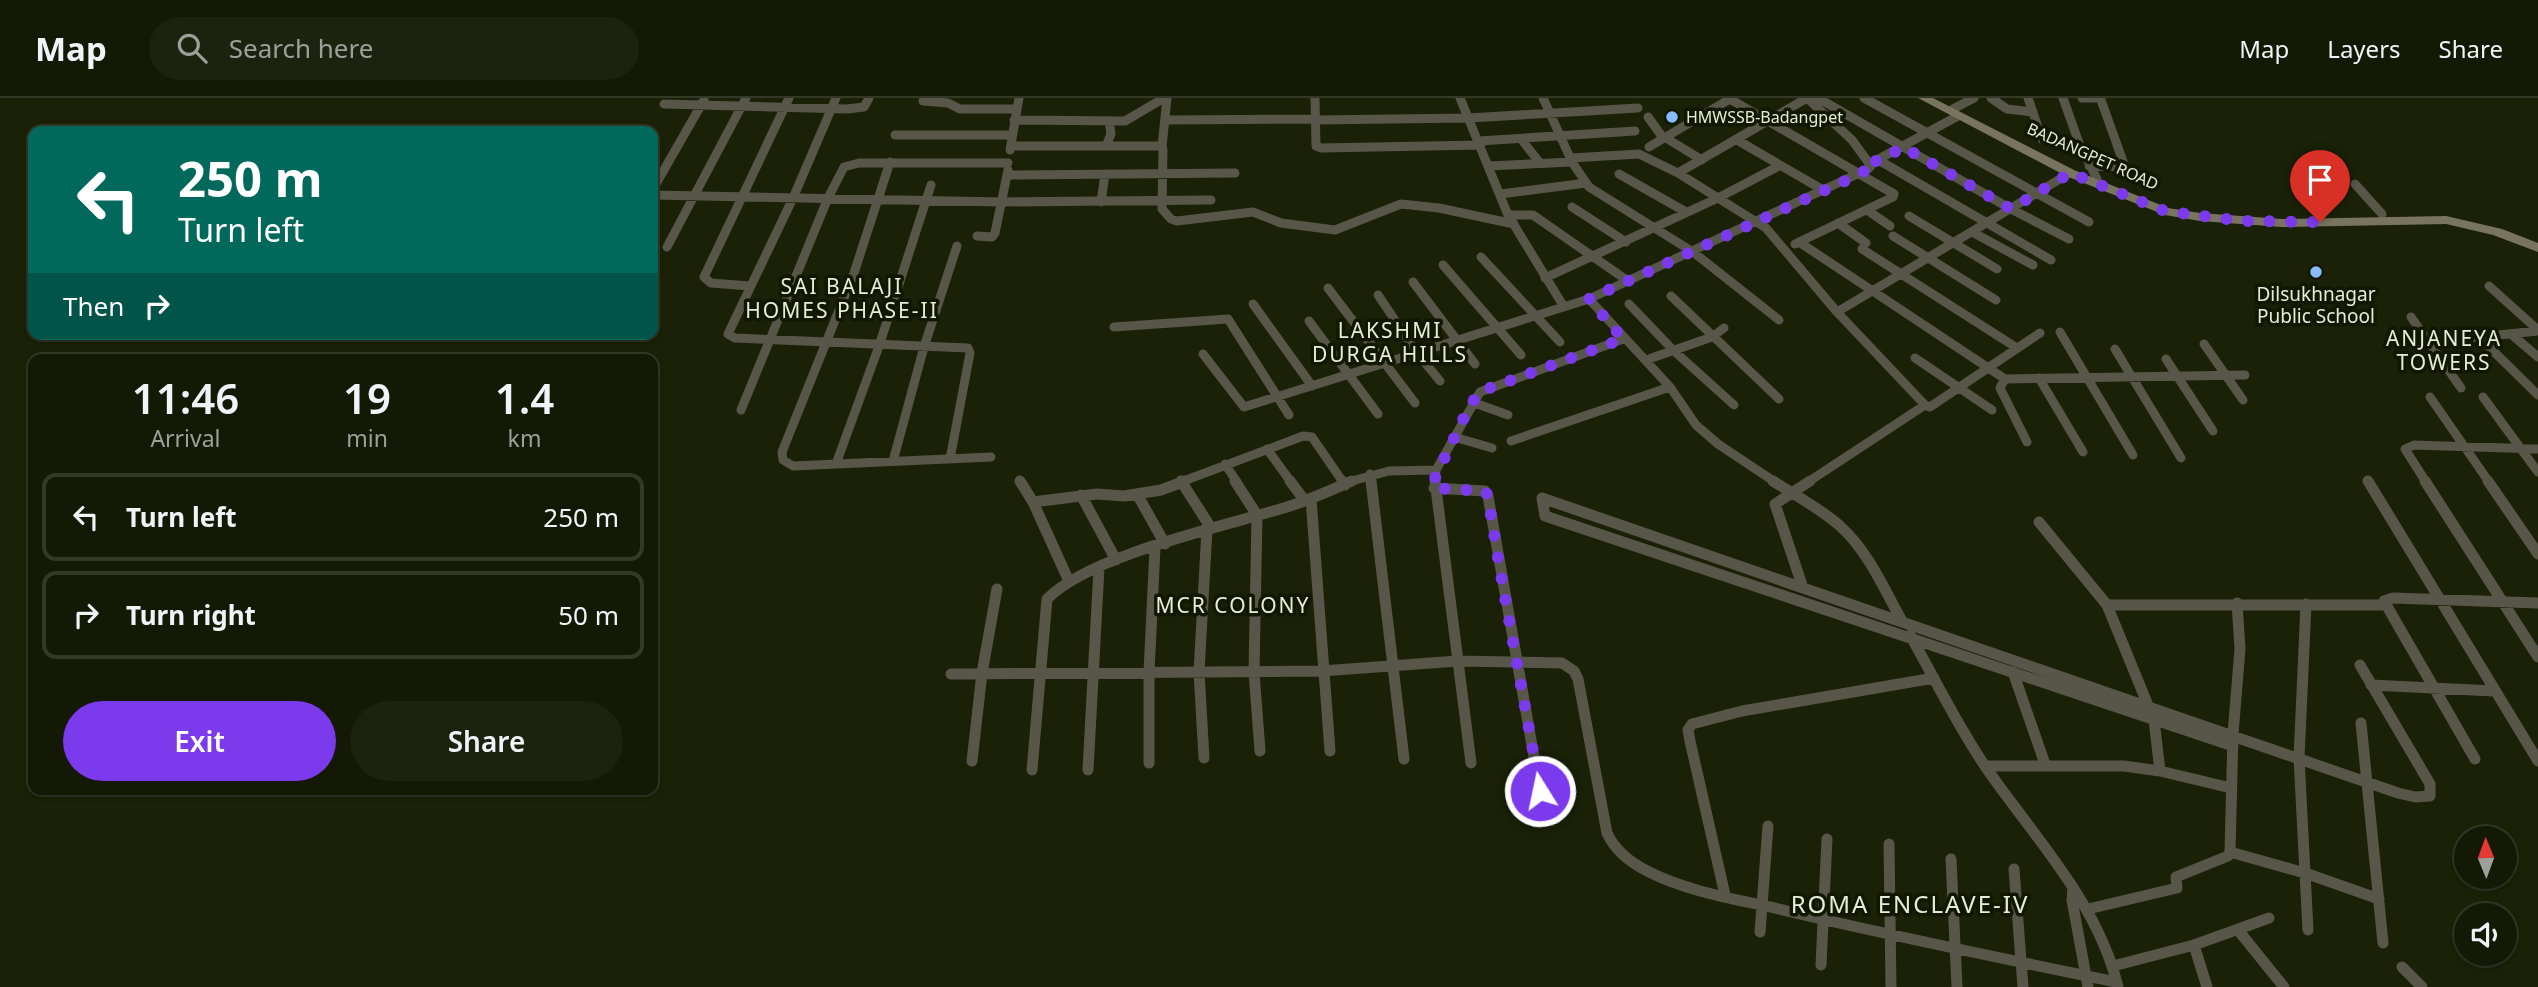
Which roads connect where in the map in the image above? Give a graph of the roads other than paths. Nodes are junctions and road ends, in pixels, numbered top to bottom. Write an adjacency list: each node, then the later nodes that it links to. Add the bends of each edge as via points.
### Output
1 (869, 98): 24 (street, via 861,108)
2 (1019, 98): 27 (street)
3 (1166, 98): 35 (street); 36 (street, via 1129,120)
4 (1315, 98): 33 (street)
5 (1460, 98): 32 (street)
6 (1543, 98): 30 (street)
7 (1807, 98): 37 (street); 56 (street)
8 (1818, 98): 53 (street)
9 (1864, 98): 39 (street)
10 (1924, 98): 26 (main road, BADANGPET ROAD)
11 (1933, 98): 26 (main road, BADANGPET ROAD)
12 (1974, 98): 26 (street)
13 (1992, 98): 29 (street, via 2007,109)
14 (2028, 98): 29 (street)
15 (2063, 98): 48 (street)
16 (2082, 98): 18 (street)
17 (1730, 99): 23 (street); 37 (street)
18 (2101, 99): 63 (street, via 2125,167)
19 (704, 101): 21 (street); 25 (street); 73 (street)
20 (923, 101): 27 (street, via 960,108)
21 (744, 102): 22 (street); 81 (street)
22 (788, 102): 24 (street); 82 (street)
23 (1714, 102): 43 (street)
24 (834, 103): 83 (street)
25 (664, 104)
26 (1954, 107): 39 (street); 44 (main road, BADANGPET ROAD)
27 (1017, 108): 34 (street)
28 (1638, 108): 30 (street)
29 (2033, 112): 48 (street, via 2042,139)
30 (1551, 114): 32 (street); 42 (street)
31 (1648, 117): 43 (street)
32 (1469, 118): 33 (street); 47 (street)
33 (1315, 119): 35 (street); 47 (street, via 1316,146 1321,148)
34 (1014, 120): 36 (street); 41 (street)
35 (1165, 120): 51 (street)
36 (1108, 121): 50 (street, via 1111,134)
37 (1770, 121): 46 (street); 70 (street)
38 (1635, 131): 42 (street)
39 (1927, 134): 53 (street); 79 (street)
40 (895, 135): 41 (street)
41 (1011, 135): 49 (street)
42 (1561, 137): 45 (street); 54 (street)
43 (1664, 137): 52 (street); 55 (street)
44 (2006, 138): 67 (main road, BADANGPET ROAD); 72 (main road, BADANGPET ROAD)
45 (1521, 139): 47 (street); 60 (street)
46 (1737, 140): 55 (street); 62 (street)
47 (1480, 143): 61 (street)
48 (2079, 143): 63 (street)
49 (1011, 146): 50 (street); 59 (street)
50 (1106, 146): 51 (street)
51 (1162, 147): 64 (street)
52 (1649, 147)
53 (1903, 147): 57 (street); 93 (street)
54 (1572, 160): 60 (street); 66 (street, via 1639,154); 74 (street)
55 (1702, 160): 66 (street)
56 (1869, 161): 57 (street); 70 (street, via 1871,166)
57 (1880, 161): 102 (street)
58 (890, 162): 59 (street); 84 (street, via 849,164); 86 (street)
59 (1008, 163): 71 (street)
60 (1539, 163): 61 (street)
61 (1488, 166): 78 (street)
62 (1779, 166): 77 (street); 85 (street)
63 (2089, 166): 72 (street)
64 (1163, 173): 65 (street); 68 (street); 91 (street)
65 (1235, 173)
66 (1678, 173): 85 (street)
67 (2070, 173): 79 (street); 113 (main road, BADANGPET ROAD, via 2165,211 2200,217 2282,223 2446,220)
68 (1105, 174): 71 (street); 90 (street)
69 (1619, 174): 95 (street)
70 (1860, 174): 77 (street); 94 (street, via 1895,196)
71 (1007, 175): 89 (street)
72 (2096, 179): 96 (main road, BADANGPET ROAD, via 2179,209 2295,217)
73 (658, 180)
74 (1586, 183): 78 (street); 103 (street)
75 (2355, 184): 96 (street)
76 (931, 185): 87 (street)
77 (1823, 190): 99 (street)
78 (1501, 194): 98 (street)
79 (2035, 194): 93 (street); 100 (street)
80 (658, 195): 81 (street)
81 (693, 195): 82 (street); 114 (street)
82 (744, 197): 83 (street); 128 (street, via 704,277 712,284)
83 (793, 198): 84 (street); 128 (street)
84 (828, 198): 86 (street); 154 (street)
85 (1718, 198): 95 (street); 99 (street)
86 (880, 199): 87 (street); 158 (street)
87 (926, 200): 89 (street); 160 (street)
88 (1211, 200): 91 (street)
89 (1003, 202): 90 (street); 106 (street, via 994,236)
90 (1101, 202): 91 (street)
91 (1162, 202): 98 (street, via 1162,209 1177,221 1253,212 1281,223 1335,230 1401,204)
92 (1572, 207): 109 (street)
93 (2011, 209): 102 (street); 108 (street)
94 (1867, 210): 101 (street); 104 (street)
95 (1686, 212): 103 (street)
96 (2382, 214): 113 (main road, BADANGPET ROAD, via 2452,216 2500,228)
97 (1909, 216): 111 (street)
98 (1511, 220): 117 (street, via 1533,215); 125 (street)
99 (1757, 222): 115 (street); 116 (street)
100 (2090, 222)
101 (1838, 223): 110 (street); 124 (street)
102 (1986, 223): 105 (street); 120 (street)
103 (1655, 226): 109 (street); 116 (street)
104 (1890, 226)
105 (1972, 232): 111 (street); 122 (street)
106 (977, 236)
107 (1893, 236): 119 (street)
108 (2069, 239)
109 (1626, 242): 117 (street)
110 (1799, 243): 115 (street); 131 (street)
111 (1954, 243): 119 (street); 123 (street)
112 (957, 246): 161 (street)
113 (2538, 246)
114 (667, 247)
115 (1784, 250): 139 (street)
116 (1693, 252): 126 (street); 142 (street)
117 (1591, 256): 125 (street); 126 (street)
118 (1481, 257): 140 (street)
119 (1927, 259): 124 (street); 135 (street)
120 (2051, 260)
121 (1443, 265): 145 (street)
122 (2033, 265)
123 (1997, 269)
124 (1900, 275): 131 (street); 162 (street)
125 (1545, 278): 138 (street)
126 (1628, 281): 134 (street)
127 (1413, 282): 155 (street)
128 (750, 286): 154 (street, via 728,334)
129 (2489, 286): 147 (street)
130 (1328, 288): 172 (street)
131 (1871, 293): 139 (street); 174 (street)
132 (1378, 295): 165 (street)
133 (1671, 296): 151 (street)
134 (1589, 299): 138 (street); 153 (street)
135 (1996, 300)
136 (1253, 304): 184 (street)
137 (1629, 304): 164 (street)
138 (1564, 307): 140 (street)
139 (1837, 312): 197 (street)
140 (1535, 316): 145 (street); 156 (street)
141 (2411, 317): 157 (street)
142 (1779, 320)
143 (1309, 321): 175 (street)
144 (1114, 327): 191 (street, via 1228,319)
145 (1498, 327): 155 (street); 167 (street)
146 (1724, 328): 151 (street)
147 (2538, 330): 150 (street)
148 (2060, 332): 179 (street)
149 (2040, 333): 162 (street)
150 (2511, 334): 152 (street); 168 (street)
151 (1712, 337): 164 (street); 192 (street)
152 (2479, 337): 157 (street); 188 (street)
153 (1623, 339): 171 (street); 194 (street, via 1479,392)
154 (769, 340): 158 (street); 198 (street)
155 (1457, 340): 165 (street); 173 (street)
156 (1560, 342)
157 (2429, 342): 187 (street)
158 (827, 344): 160 (street); 218 (street, via 781,456 785,464 793,466)
159 (2204, 345): 177 (street)
160 (879, 346): 161 (street); 218 (street)
161 (924, 346): 215 (street, via 965,347 970,353); 217 (street)
162 (2017, 348): 174 (street)
163 (2115, 349): 176 (street)
164 (1674, 350): 171 (street); 196 (street)
165 (1417, 353): 172 (street); 183 (street)
166 (1203, 354): 191 (street, via 1240,405)
167 (1521, 355)
168 (2538, 357)
169 (1914, 358): 186 (street)
170 (2166, 359): 180 (street)
171 (1646, 360): 185 (street)
172 (1383, 363): 175 (street); 195 (street)
173 (1475, 364)
174 (1987, 368): 182 (street); 186 (street)
175 (1348, 374): 184 (street); 200 (street)
176 (2129, 376): 179 (street); 180 (street); 216 (street)
177 (2225, 376): 178 (street); 180 (street); 193 (street)
178 (2245, 376)
179 (2087, 377): 181 (street); 213 (street)
180 (2177, 377): 203 (street)
181 (2039, 378): 182 (street); 212 (street)
182 (2005, 379): 206 (street, via 2000,388)
183 (1440, 381)
184 (1312, 386): 191 (street)
185 (1670, 387): 205 (street); 228 (street, via 1696,425)
186 (1959, 387): 197 (street, via 1930,407); 199 (street)
187 (2461, 388)
188 (2538, 395)
189 (2430, 397): 207 (street)
190 (2483, 397): 209 (street)
191 (1278, 398): 201 (street)
192 (1779, 399)
193 (2243, 400)
194 (1472, 402): 202 (street); 204 (street)
195 (1415, 403)
196 (1734, 405)
197 (1925, 405): 228 (street)
198 (741, 410)
199 (1992, 410)
200 (1378, 414)
201 (1289, 415)
202 (1508, 415)
203 (2213, 431)
204 (1454, 437): 208 (street); 220 (street)
205 (1511, 441)
206 (2027, 442)
207 (2464, 447): 209 (street); 237 (street); 244 (street, via 2414,444 2405,449)
208 (1492, 448)
209 (2520, 448): 211 (street); 221 (street)
210 (1267, 449): 219 (street); 226 (street, via 1311,437); 231 (street)
211 (2538, 449)
212 (2083, 452)
213 (2133, 455)
214 (991, 457): 215 (street)
215 (950, 458): 217 (street)
216 (2181, 458)
217 (893, 461): 218 (street)
218 (836, 464)
219 (1225, 464): 223 (street); 233 (street)
220 (1437, 470): 222 (street, via 1404,468); 227 (street)
221 (2538, 472)
222 (1370, 474): 226 (street); 257 (street)
223 (1181, 480): 229 (street, via 1161,490); 235 (street)
224 (1020, 481): 232 (street)
225 (2368, 481): 243 (street)
226 (1345, 485): 231 (street)
227 (1434, 488): 254 (street); 255 (street, via 1485,491 1488,496)
228 (1791, 493): 241 (street, via 1775,504); 251 (street, via 1850,536)
229 (1136, 494): 230 (street); 236 (street)
230 (1081, 495): 232 (street); 238 (street)
231 (1308, 500): 233 (street); 259 (street)
232 (1033, 502): 240 (street)
233 (1257, 515): 235 (street); 258 (street)
234 (2039, 522): 250 (street)
235 (1209, 529): 236 (street); 261 (street)
236 (1160, 546): 238 (street); 260 (street)
237 (2538, 554)
238 (1116, 560): 239 (street)
239 (1100, 568): 240 (street); 265 (street)
240 (1068, 579): 264 (street, via 1047,599)
241 (1802, 586): 245 (street); 245 (street, via 1542,498 1545,516); 251 (street)
242 (997, 589): 263 (street)
243 (2440, 601): 244 (street); 249 (street, via 2393,598 2384,601); 270 (street)
244 (2502, 602): 247 (street); 253 (street)
245 (1807, 603): 252 (street)
246 (2237, 603): 248 (street); 250 (street); 274 (street, via 2240,649)
247 (2538, 603)
248 (2306, 604): 249 (street); 278 (street)
249 (2385, 605): 269 (street)
250 (2107, 606): 271 (street)
251 (1902, 620): 252 (street); 271 (street)
252 (1912, 638): 262 (street); 267 (street)
253 (2538, 657)
254 (1458, 661): 255 (street); 257 (street); 283 (street)
255 (1518, 662): 292 (street); 301 (street, via 1562,663 1574,671 1612,845 1648,872)
256 (2360, 665): 268 (street)
257 (1392, 666): 259 (street); 279 (street)
258 (1254, 671): 259 (street); 261 (street); 275 (street)
259 (1322, 671): 276 (street)
260 (1149, 672): 261 (street); 265 (street); 284 (street)
261 (1199, 672): 277 (street)
262 (2012, 672): 272 (street); 285 (street)
263 (982, 673): 264 (street); 266 (street); 281 (street)
264 (1040, 673): 265 (street); 287 (street)
265 (1092, 673): 288 (street)
266 (951, 674)
267 (1934, 678): 286 (street); 301 (street, via 1692,724 1690,741)
268 (2371, 685): 269 (street); 290 (street, via 2430,784 2430,796 2417,798)
269 (2432, 688): 270 (street); 280 (street)
270 (2494, 691): 282 (street)
271 (2147, 704): 272 (street); 274 (street)
272 (2154, 720): 274 (street); 289 (street)
273 (2361, 723): 290 (street)
274 (2233, 740): 278 (street); 291 (street)
275 (1260, 751)
276 (1330, 751)
277 (1204, 758)
278 (2299, 758): 290 (street); 299 (street)
279 (1404, 759)
280 (2474, 759)
281 (972, 761)
282 (2538, 761)
283 (1471, 763)
284 (1149, 764)
285 (2045, 764): 286 (street); 289 (street)
286 (1985, 766): 300 (street)
287 (1032, 770)
288 (1088, 770)
289 (2160, 771): 291 (street)
290 (2367, 782): 302 (street)
291 (2231, 788): 296 (street)
292 (1540, 791)
293 (1768, 826): 303 (street)
294 (1826, 839): 306 (street)
295 (1889, 844): 310 (street)
296 (2230, 852): 299 (street); 304 (street, via 2176,877 2177,888)
297 (1951, 859): 313 (street)
298 (2014, 869): 314 (street)
299 (2305, 873): 302 (street); 308 (street)
300 (2073, 887): 304 (street); 319 (street, via 2071,900)
301 (1725, 895): 303 (street)
302 (2378, 899): 311 (street)
303 (1763, 905): 306 (street); 309 (street)
304 (2088, 909): 316 (street)
305 (2269, 918): 307 (street)
306 (1823, 919): 310 (street); 315 (street)
307 (2238, 930): 312 (street); 326 (street)
308 (2308, 930)
309 (1760, 932)
310 (1888, 935): 313 (street); 321 (street)
311 (2383, 943)
312 (2194, 945): 316 (street); 318 (street)
313 (1955, 949): 314 (street); 322 (street)
314 (2020, 963): 319 (street); 323 (street)
315 (1821, 965)
316 (2113, 966): 320 (street)
317 (2402, 967): 327 (street)
318 (2203, 968): 324 (street); 325 (street)
319 (2087, 981): 320 (street)
320 (2117, 984)
321 (1891, 987)
322 (1957, 987)
323 (2023, 987)
324 (2207, 987)
325 (2217, 987)
326 (2284, 987)
327 (2422, 987)

